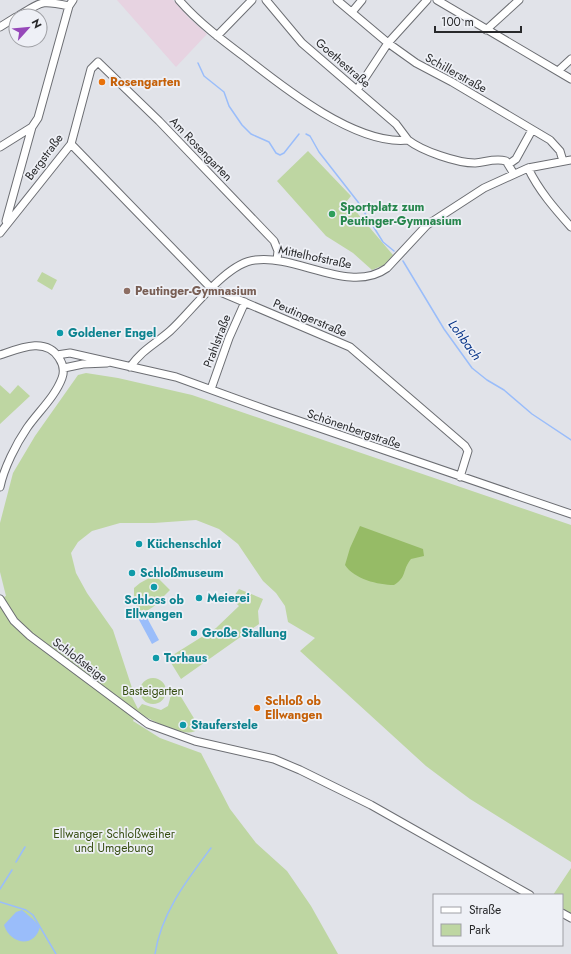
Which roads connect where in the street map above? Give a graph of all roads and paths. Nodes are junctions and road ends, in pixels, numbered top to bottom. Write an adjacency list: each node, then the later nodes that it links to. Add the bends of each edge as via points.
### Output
1 (179, 0): 13 (street)
2 (252, 0): 13 (street)
3 (266, 0): 19 (street, Goethestraße, via 302,43)
4 (337, 0): 11 (street, Schillerstraße)
5 (362, 0): 11 (street)
6 (427, 0): 14 (street)
7 (437, 0): 12 (street)
8 (519, 0): 12 (street)
9 (71, 3): 10 (street, via 48,1); 20 (street, via 38,118)
10 (32, 8)
11 (352, 12): 14 (street, Schillerstraße)
12 (486, 30): 17 (street)
13 (217, 36): 22 (street, via 284,88 329,116 361,131 395,141)
14 (388, 43): 19 (street); 21 (street, Schillerstraße, via 416,63)
15 (571, 59): 17 (street)
16 (96, 62): 23 (street, Bergstraße, via 91,69); 33 (street, Am Rosengarten, via 100,62 120,82 274,241 278,251)
17 (558, 71): 18 (street)
18 (571, 79)
19 (357, 90): 22 (street, Goethestraße, via 396,124)
20 (32, 128): 24 (street); 30 (street)
21 (532, 130): 26 (street, Schillerstraße, via 556,145); 27 (street, via 516,159)
22 (408, 140): 27 (street, via 454,160 475,163 501,160)
23 (71, 144): 30 (street, Bergstraße); 34 (street, Peutingerstraße)
24 (0, 147)
25 (571, 160): 26 (street, Mittelhofstraße)
26 (563, 161): 28 (street, Mittelhofstraße)
27 (508, 164): 29 (street)
28 (528, 168): 29 (street, Mittelhofstraße); 31 (street, via 548,201)
29 (514, 174): 33 (street, Mittelhofstraße, via 484,188 427,224 381,273 344,277)
30 (5, 225): 32 (street, Bergstraße)
31 (571, 227)
32 (0, 233)
33 (277, 260): 34 (street, Mittelhofstraße, via 247,261)
34 (211, 288): 35 (street, Peutingerstraße); 39 (street, Mittelhofstraße, via 169,331 140,353)
35 (245, 302): 41 (street, Prahlstraße); 42 (street, Peutingerstraße, via 350,347 465,446 468,451)
36 (57, 355): 37 (street, via 50,350 34,346); 38 (street, via 70,354); 40 (street)
37 (0, 356)
38 (108, 363): 39 (street); 40 (street)
39 (130, 367): 41 (street, Schönenbergstraße, via 176,377)
40 (64, 368): 43 (street, via 62,378 26,429)
41 (211, 389): 42 (street, Schönenbergstraße)
42 (460, 477): 44 (street, Schönenbergstraße)
43 (0, 487)
44 (571, 514)
45 (0, 599): 46 (street, Schloßsteige, via 14,621 30,636 139,719 194,741 274,759 323,781 371,805)
46 (528, 894)

